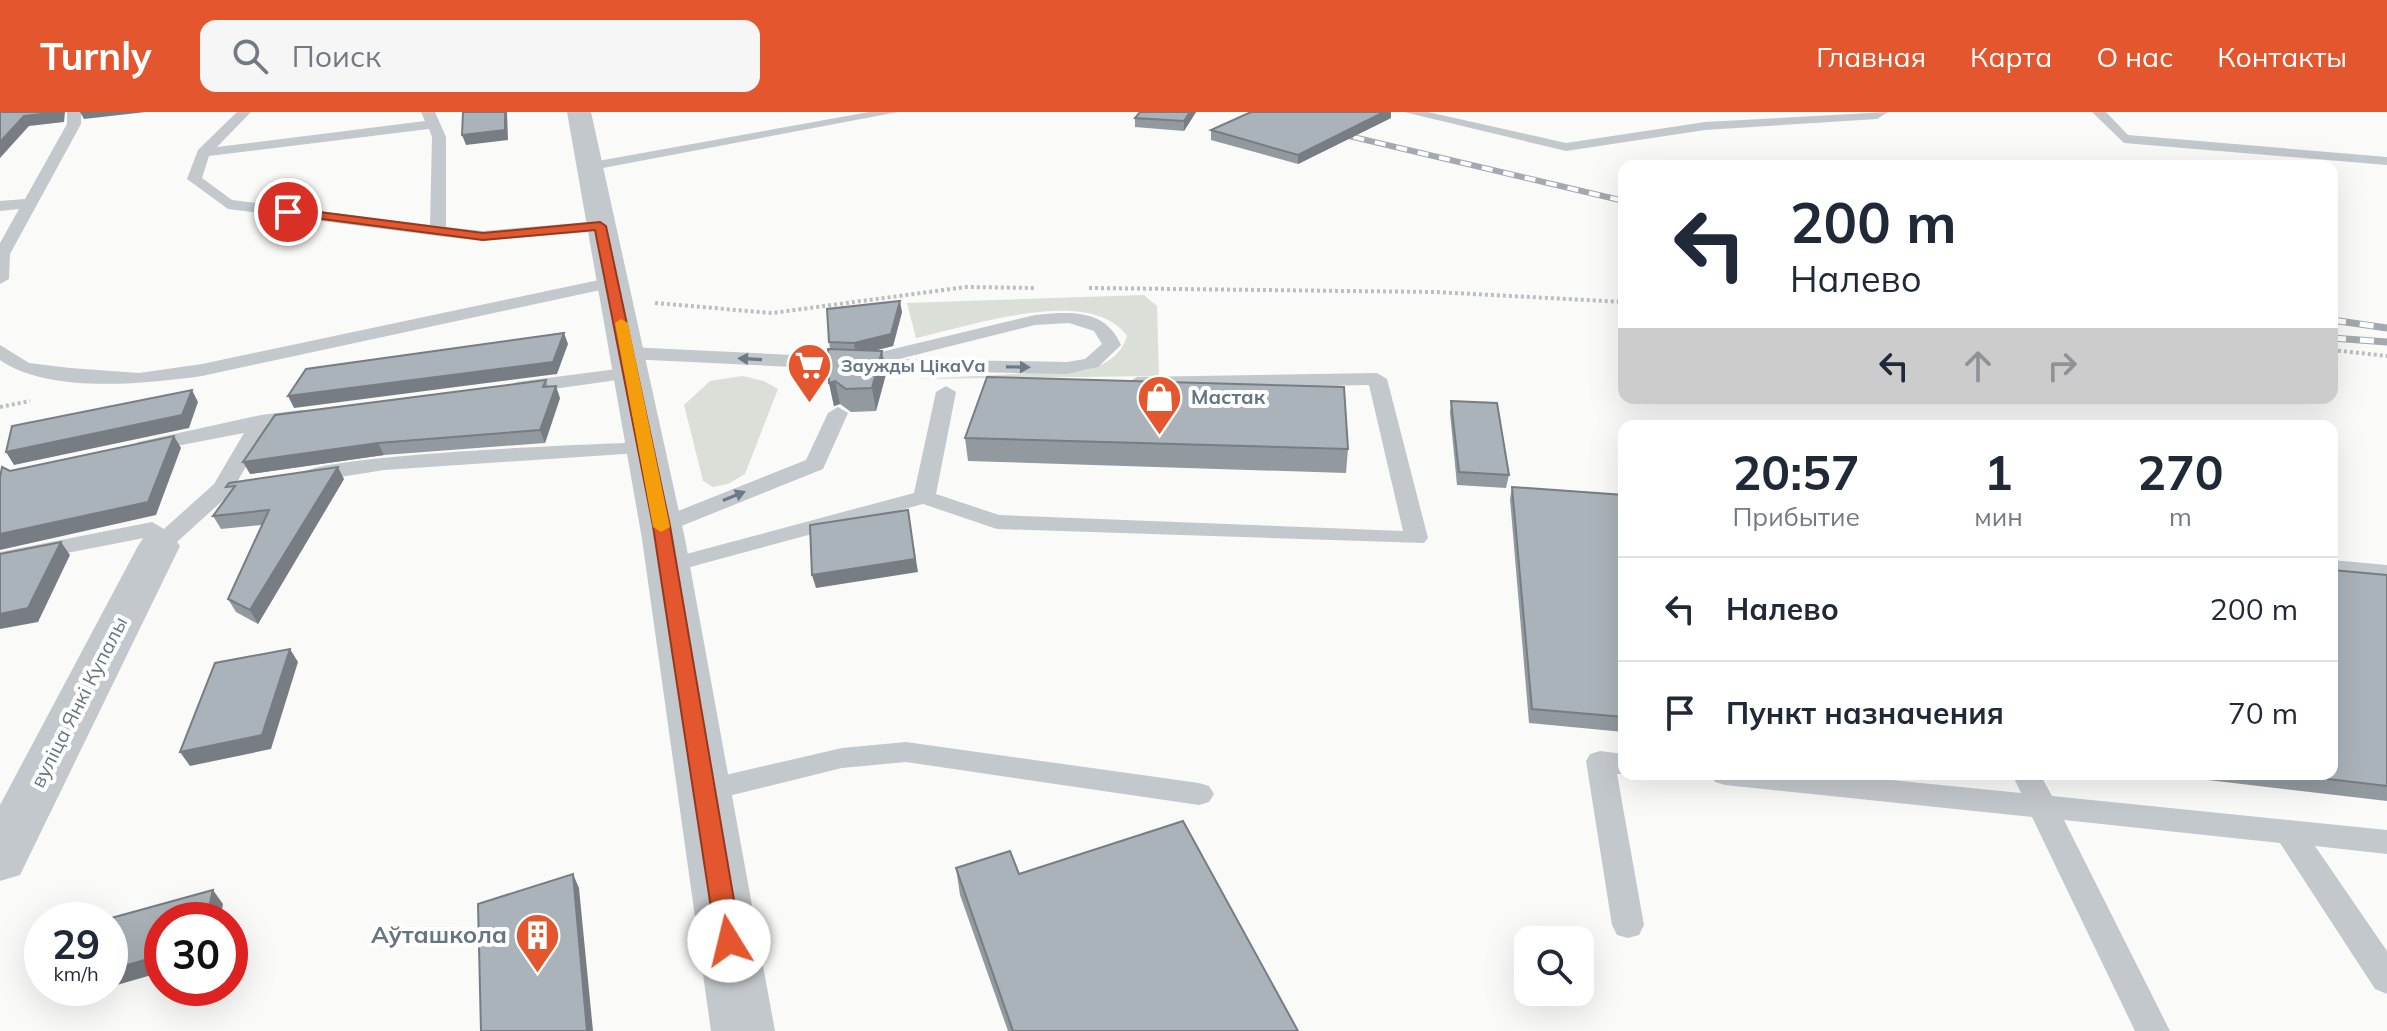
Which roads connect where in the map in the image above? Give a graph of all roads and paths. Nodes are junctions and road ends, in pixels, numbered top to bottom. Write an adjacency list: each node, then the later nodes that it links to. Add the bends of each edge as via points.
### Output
1 (74, 112): 12 (lane, via 74,124)
2 (244, 112): 9 (lane)
3 (579, 112): 11 (street)
4 (891, 112): 11 (lane)
5 (1411, 112): 6 (lane, via 1566,147 1705,126)
6 (1881, 112)
7 (2099, 112): 10 (lane, via 2124,139)
8 (430, 118): 9 (lane); 15 (lane, via 439,137)
9 (203, 153): 15 (lane, via 194,179 228,204)
10 (2387, 161)
11 (587, 167): 14 (street)
12 (30, 203): 13 (lane); 16 (lane, via 2,254)
13 (0, 206)
14 (600, 226): 15 (lane, via 483,236); 19 (street)
15 (438, 231)
16 (0, 279)
17 (1044, 288): 19 (path, via 966,287 772,313)
18 (1075, 288): 20 (path, via 1435,292)
19 (614, 291): 21 (lane, via 139,379 24,368); 24 (street)
20 (1618, 302)
21 (0, 351)
22 (2338, 351): 23 (path)
23 (2387, 356)
24 (630, 363): 25 (lane, one-way to 24); 27 (lane); 32 (street)
25 (853, 372): 25 (lane, one-way to 25, via 1067,368 1091,363 1112,345 1099,324 1059,317)
26 (1029, 384): 37 (lane, via 1377,379 1416,538 997,522)
27 (493, 391)
28 (946, 392): 37 (lane)
29 (323, 413): 31 (lane)
30 (838, 413): 39 (lane, one-way to 30, via 815,464)
31 (261, 421): 33 (lane); 36 (lane)
32 (647, 448): 34 (lane, via 384,464); 39 (street)
33 (124, 451)
34 (282, 479)
35 (252, 483): 36 (lane)
36 (223, 488): 38 (lane)
37 (924, 497): 39 (lane)
38 (159, 546): 40 (lane, via 152,529); 51 (street, вуліца Янкі Купалы)
39 (665, 546): 46 (street)
40 (0, 559)
41 (2338, 568): 42 (lane)
42 (2387, 572)
43 (1618, 763): 52 (lane, via 1600,761)
44 (1783, 780): 48 (lane)
45 (2029, 780): 48 (lane)
46 (704, 791): 47 (lane, via 842,758 906,752); 54 (street)
47 (1199, 794)
48 (2043, 807): 49 (lane); 55 (lane)
49 (2290, 833): 50 (lane); 53 (lane)
50 (2387, 842)
51 (0, 859)
52 (1628, 925)
53 (2387, 979)
54 (743, 1031)
55 (2153, 1031)

